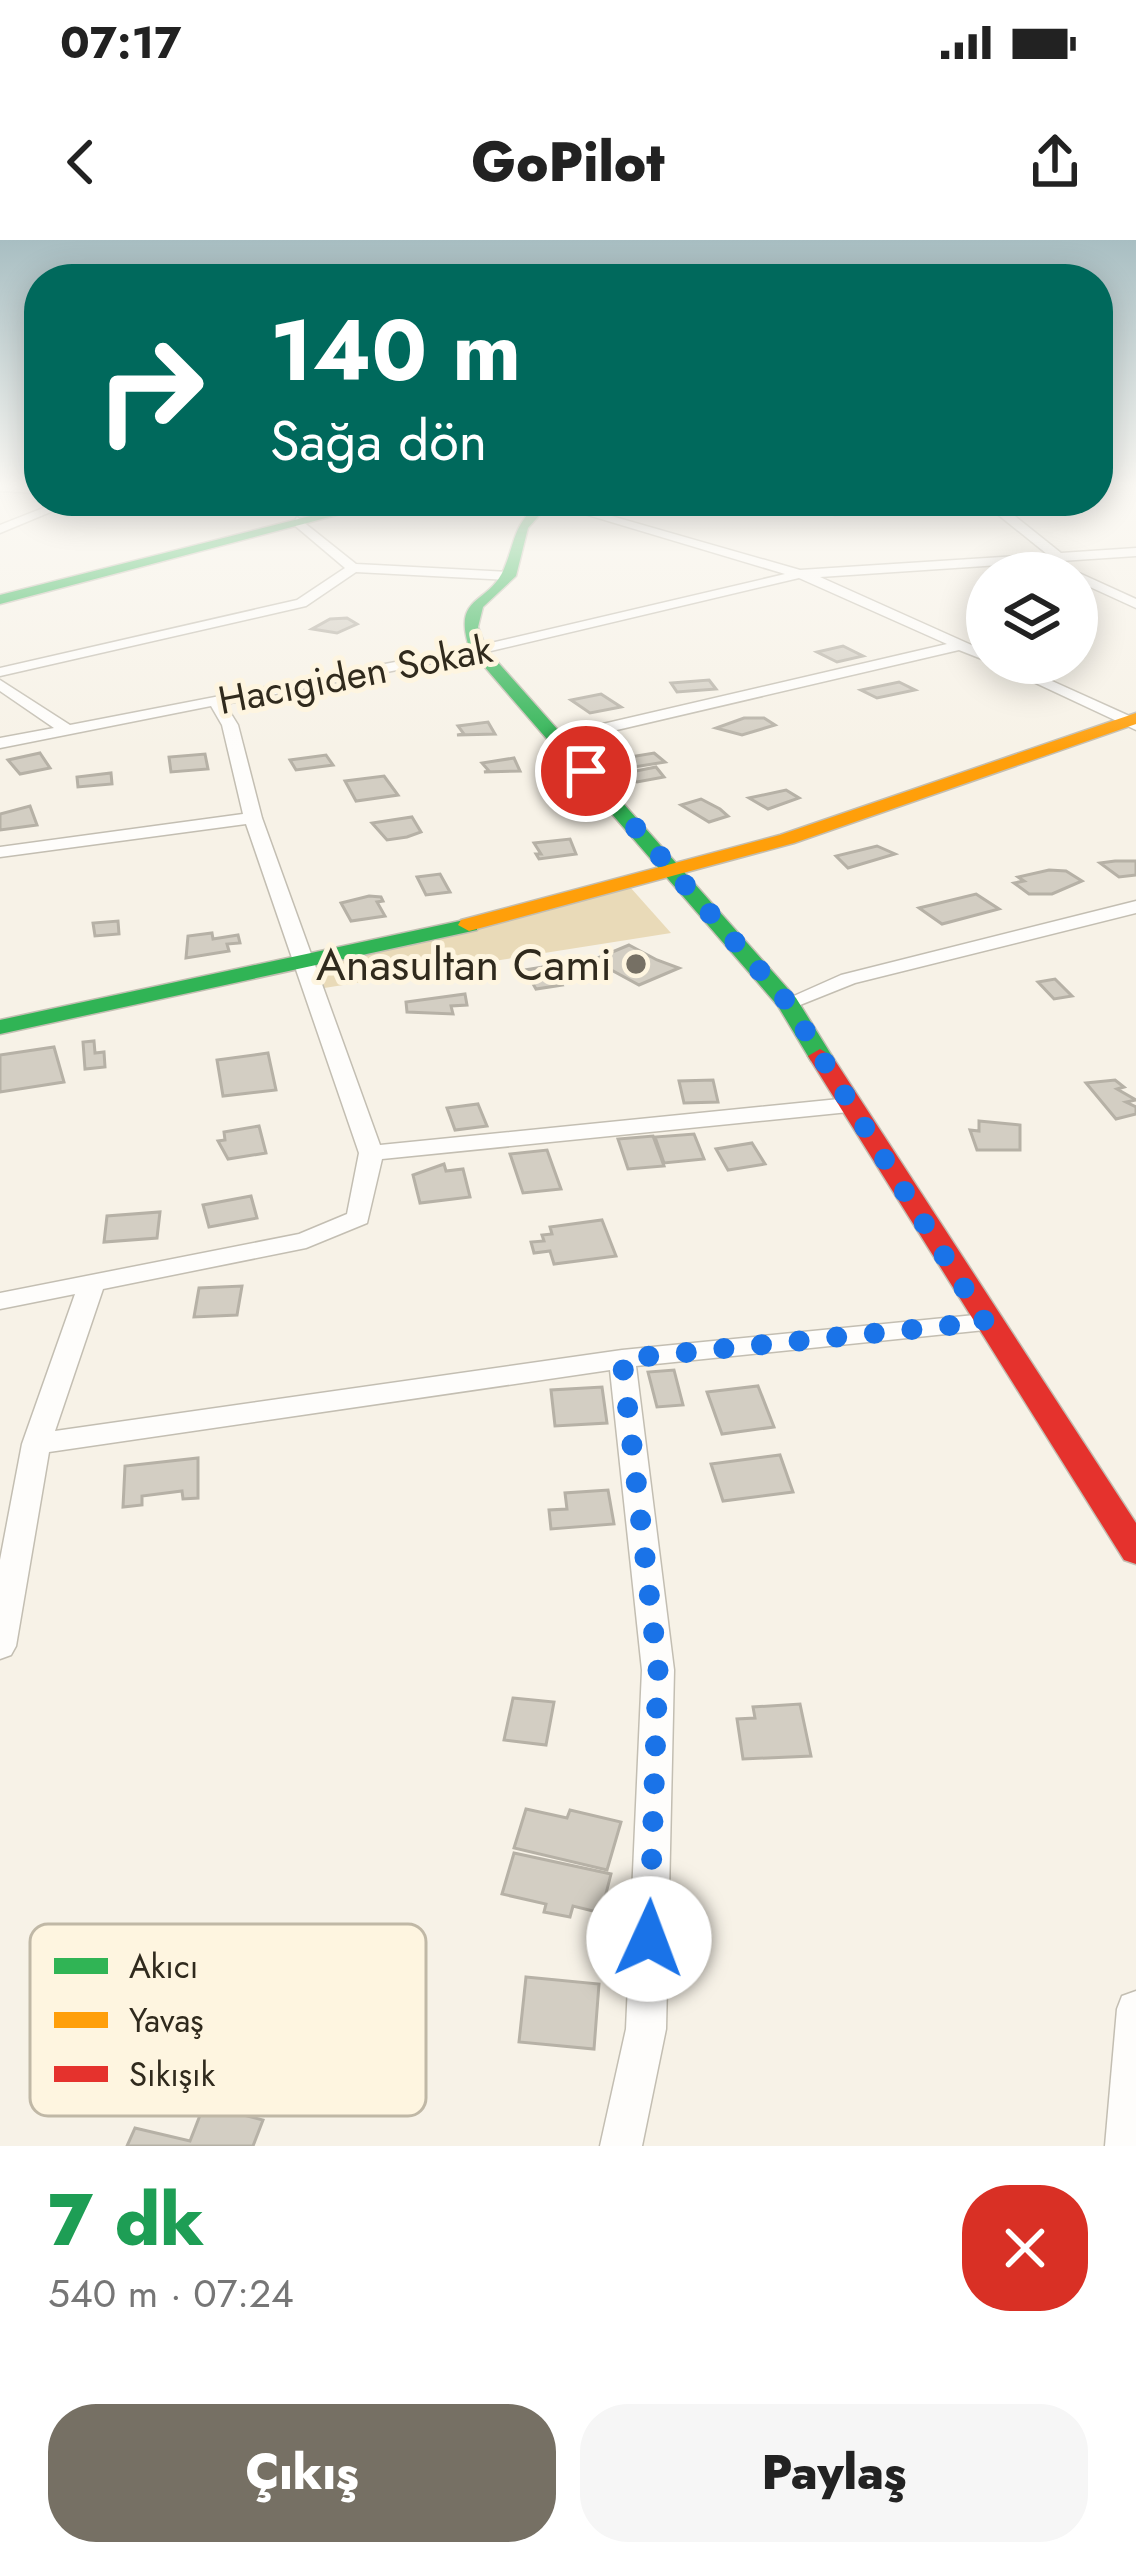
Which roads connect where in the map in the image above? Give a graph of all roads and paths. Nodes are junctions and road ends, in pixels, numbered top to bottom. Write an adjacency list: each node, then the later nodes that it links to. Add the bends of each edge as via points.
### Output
1 (88, 573): 11 (street)
2 (91, 573): 11 (street)
3 (345, 573): 16 (street, via 301,604)
4 (449, 573): 9 (street)
5 (510, 573): 9 (street)
6 (796, 573): 8 (street)
7 (815, 573): 8 (street, Hacıgiden Sokak)
8 (800, 574): 13 (street); 15 (street, Hacıgiden Sokak)
9 (509, 576): 15 (street, via 476,605 470,626)
10 (1098, 585): 12 (street)
11 (0, 596)
12 (1136, 604)
13 (962, 645): 14 (street); 22 (street)
14 (966, 647)
15 (478, 650): 19 (street, Hacıgiden Sokak); 22 (street)
16 (0, 672)
17 (0, 684): 21 (street)
18 (1048, 684): 20 (street)
19 (216, 701): 21 (street, Hacıgiden Sokak); 24 (street, via 230,724)
20 (1133, 721): 26 (street, via 901,803)
21 (68, 730): 23 (street, Hacıgiden Sokak)
22 (557, 739): 26 (street)
23 (0, 743)
24 (253, 818): 25 (street); 28 (street)
25 (0, 852)
26 (672, 868): 28 (street); 29 (street)
27 (1136, 907): 29 (street, via 848,979)
28 (308, 967): 30 (street); 32 (street)
29 (788, 1003): 31 (street)
30 (0, 1027)
31 (849, 1105): 32 (street); 35 (street)
32 (371, 1153): 33 (street, via 358,1218 306,1240)
33 (92, 1282): 34 (street); 37 (street)
34 (0, 1301)
35 (985, 1322): 36 (street); 38 (street)
36 (622, 1359): 37 (street); 41 (street, via 658,1670 646,2029)
37 (36, 1444): 39 (street)
38 (1136, 1551)
39 (0, 1646)
40 (1136, 2008): 42 (street)
41 (621, 2146)
42 (1126, 2146)

